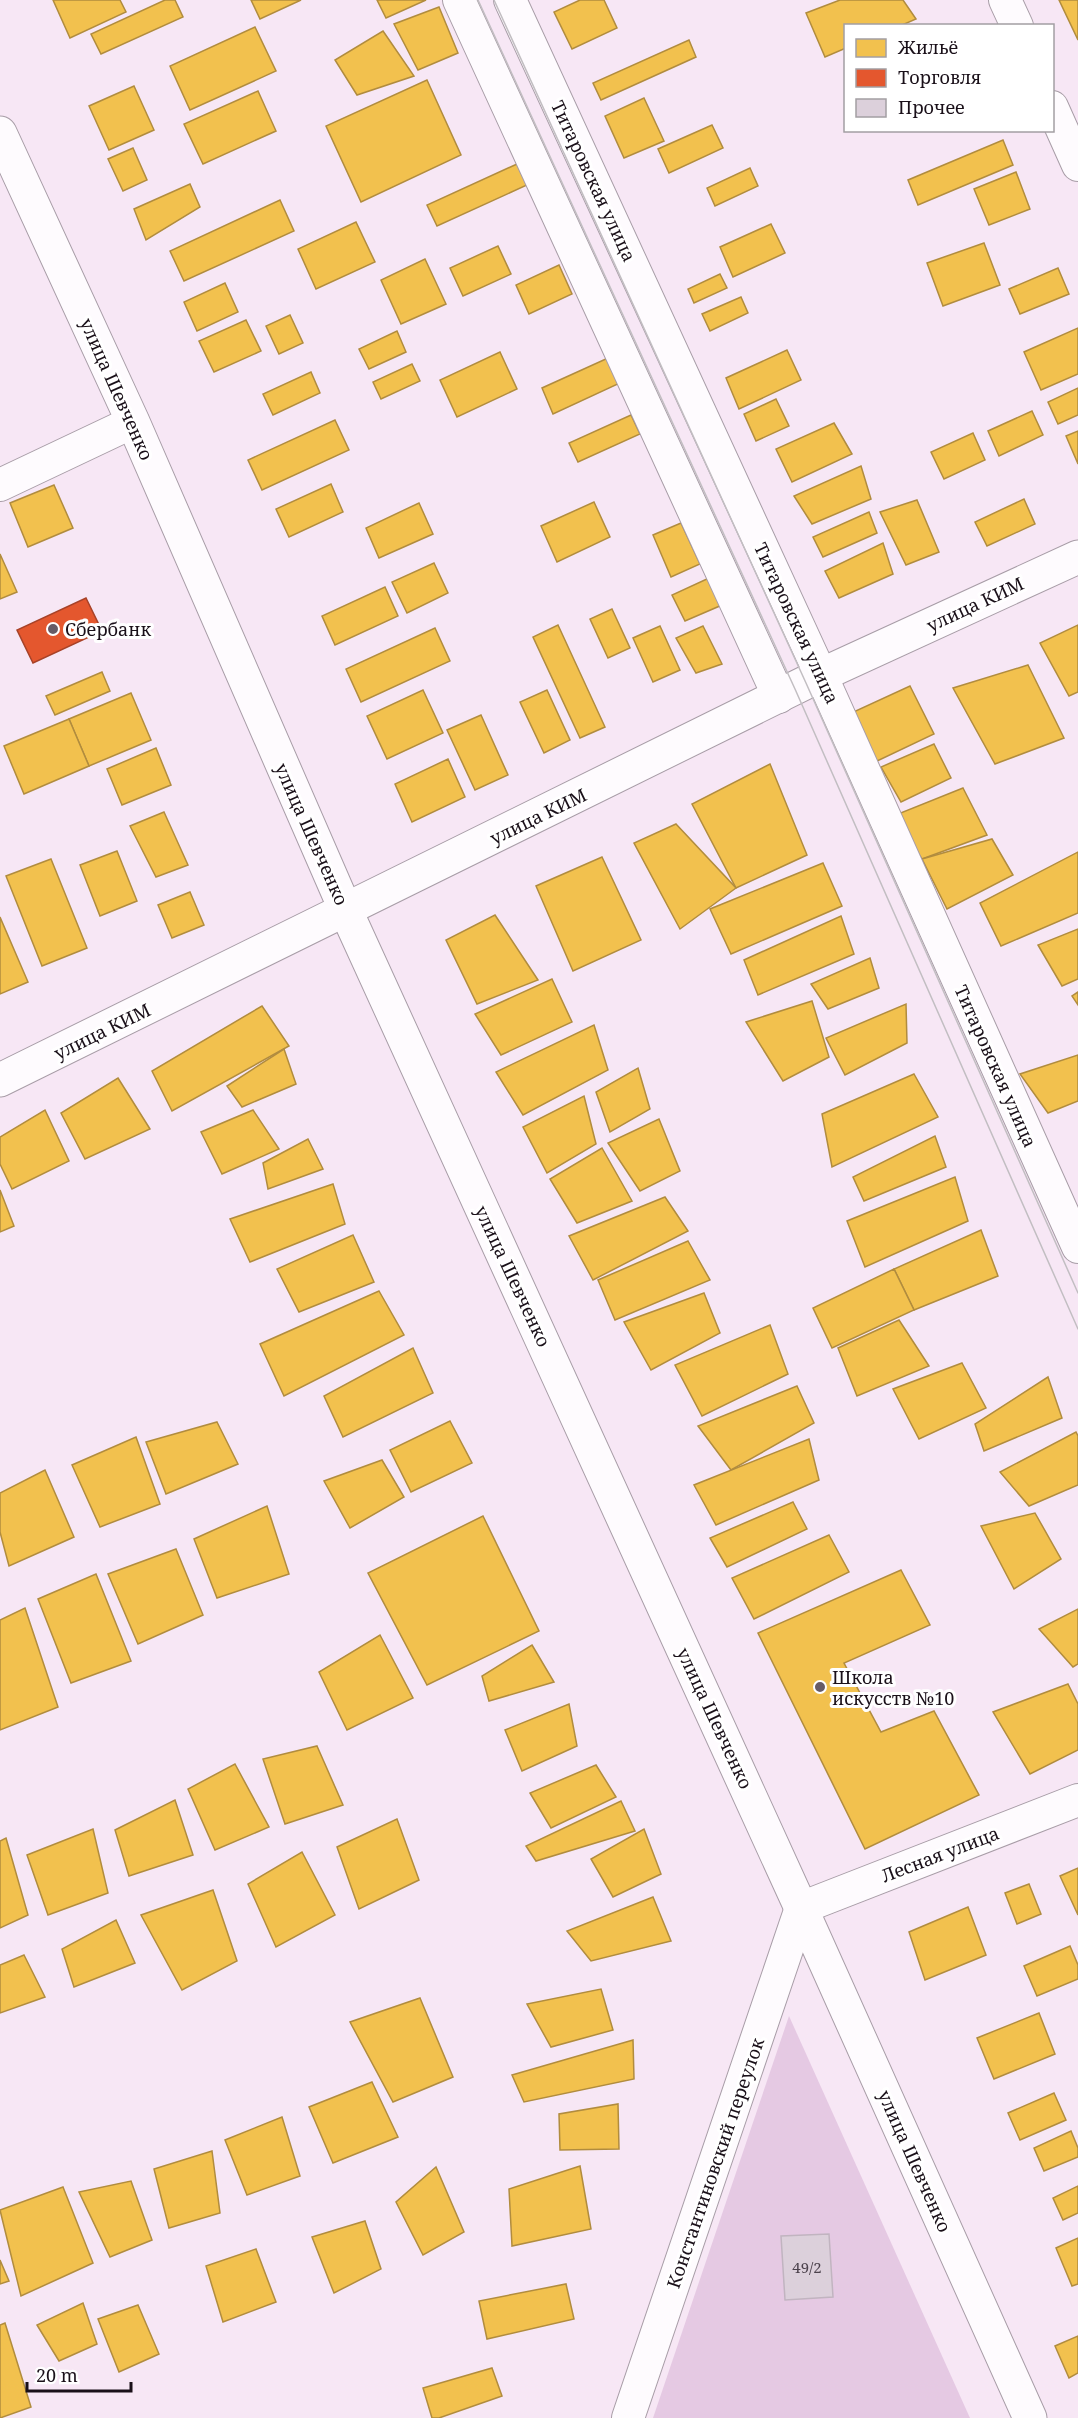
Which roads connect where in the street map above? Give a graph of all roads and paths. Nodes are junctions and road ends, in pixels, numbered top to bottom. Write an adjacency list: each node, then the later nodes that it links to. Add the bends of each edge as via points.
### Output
1 (459, 0): 12 (street)
2 (510, 0): 11 (street, Титаровская улица)
3 (1005, 0): 4 (street)
4 (1016, 24)
5 (1054, 109): 7 (street)
6 (0, 133): 8 (street, улица Шевченко)
7 (1078, 165)
8 (133, 422): 9 (street); 13 (street, улица Шевченко)
9 (0, 485)
10 (1078, 557): 11 (street, улица КИМ)
11 (821, 675): 12 (street, улица КИМ); 15 (street, Титаровская улица)
12 (779, 697): 13 (street, улица КИМ)
13 (345, 911): 14 (street, улица КИМ); 17 (street, улица Шевченко)
14 (0, 1080)
15 (1078, 1247)
16 (1078, 1800): 17 (street, Лесная улица)
17 (801, 1908): 18 (street, Константиновский переулок); 19 (street, улица Шевченко)
18 (628, 2418)
19 (1030, 2418)

